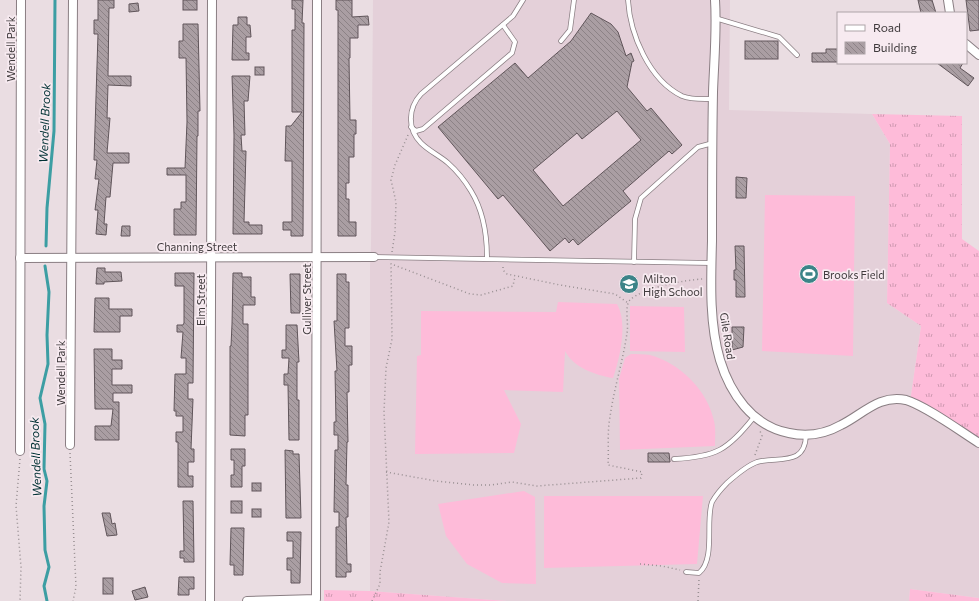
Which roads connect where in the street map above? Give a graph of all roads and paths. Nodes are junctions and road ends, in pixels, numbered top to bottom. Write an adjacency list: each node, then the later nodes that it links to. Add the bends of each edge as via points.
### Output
1 (21, 0): 25 (street, Wendell Park)
2 (73, 0): 26 (street, Wendell Park)
3 (212, 0): 23 (street, Elm Street)
4 (317, 0): 24 (street, Gulliver Street)
5 (523, 0): 12 (lane, via 515,14)
6 (574, 0): 13 (lane, via 570,30)
7 (628, 0): 17 (lane, via 632,28 638,44 659,77 682,96)
8 (715, 0): 11 (street, Gile Road)
9 (948, 0): 10 (street)
10 (950, 12)
11 (715, 18): 15 (lane, via 779,37); 17 (street, Gile Road)
12 (503, 25): 18 (lane, via 419,97 411,110); 18 (lane, via 515,42 512,53 423,129 416,130)
13 (561, 41)
14 (967, 45): 16 (street)
15 (797, 55)
16 (979, 55)
17 (713, 99): 20 (street, Gile Road)
18 (412, 127): 27 (lane, via 420,142 454,169 471,191 484,222)
19 (408, 133): 22 (path, via 392,180 396,221)
20 (713, 143): 29 (lane, via 698,147 641,198 635,219); 31 (street, Gile Road)
21 (374, 256): 22 (lane); 24 (street, Channing Street)
22 (391, 256): 27 (lane); 30 (path)
23 (211, 257): 24 (street, Channing Street); 26 (street, Channing Street); 48 (street, Elm Street)
24 (317, 257): 49 (street, Gulliver Street, via 316,599)
25 (20, 258): 26 (street, Channing Street); 39 (street, Wendell Park)
26 (72, 258): 38 (street, Wendell Park)
27 (487, 258): 28 (lane)
28 (504, 259): 29 (lane); 32 (path, via 503,270)
29 (634, 262): 31 (lane)
30 (391, 263): 32 (path, via 475,295 513,286); 42 (path, via 392,339 386,368 384,412)
31 (711, 263): 33 (street, Gile Road)
32 (515, 276): 34 (path, via 615,294)
33 (712, 279): 34 (path, via 687,280 665,285 642,293 630,299); 35 (street, Gile Road, via 714,327 720,358 734,392)
34 (628, 303): 42 (path, via 628,330 609,419 608,466 642,472 641,478 537,486 512,482 474,485)
35 (754, 416): 36 (street, Gile Road, via 782,431); 40 (lane, via 733,441 718,452); 41 (path, via 762,436)
36 (806, 435): 37 (street, Gile Road, via 828,431 877,403 899,399 916,405); 41 (lane, via 803,449 797,456)
37 (979, 443)
38 (70, 445): 47 (path, via 76,587)
39 (20, 451): 46 (path, via 16,506 21,567)
40 (674, 459)
41 (751, 465): 45 (lane, via 728,482 712,502 708,548 704,567)
42 (386, 472): 50 (path, via 389,522 380,584)
43 (640, 564): 44 (path)
44 (686, 572): 45 (lane)
45 (699, 572): 51 (path)
46 (20, 601)
47 (73, 601)
48 (210, 601)
49 (247, 601)
50 (372, 601)
51 (698, 601)

